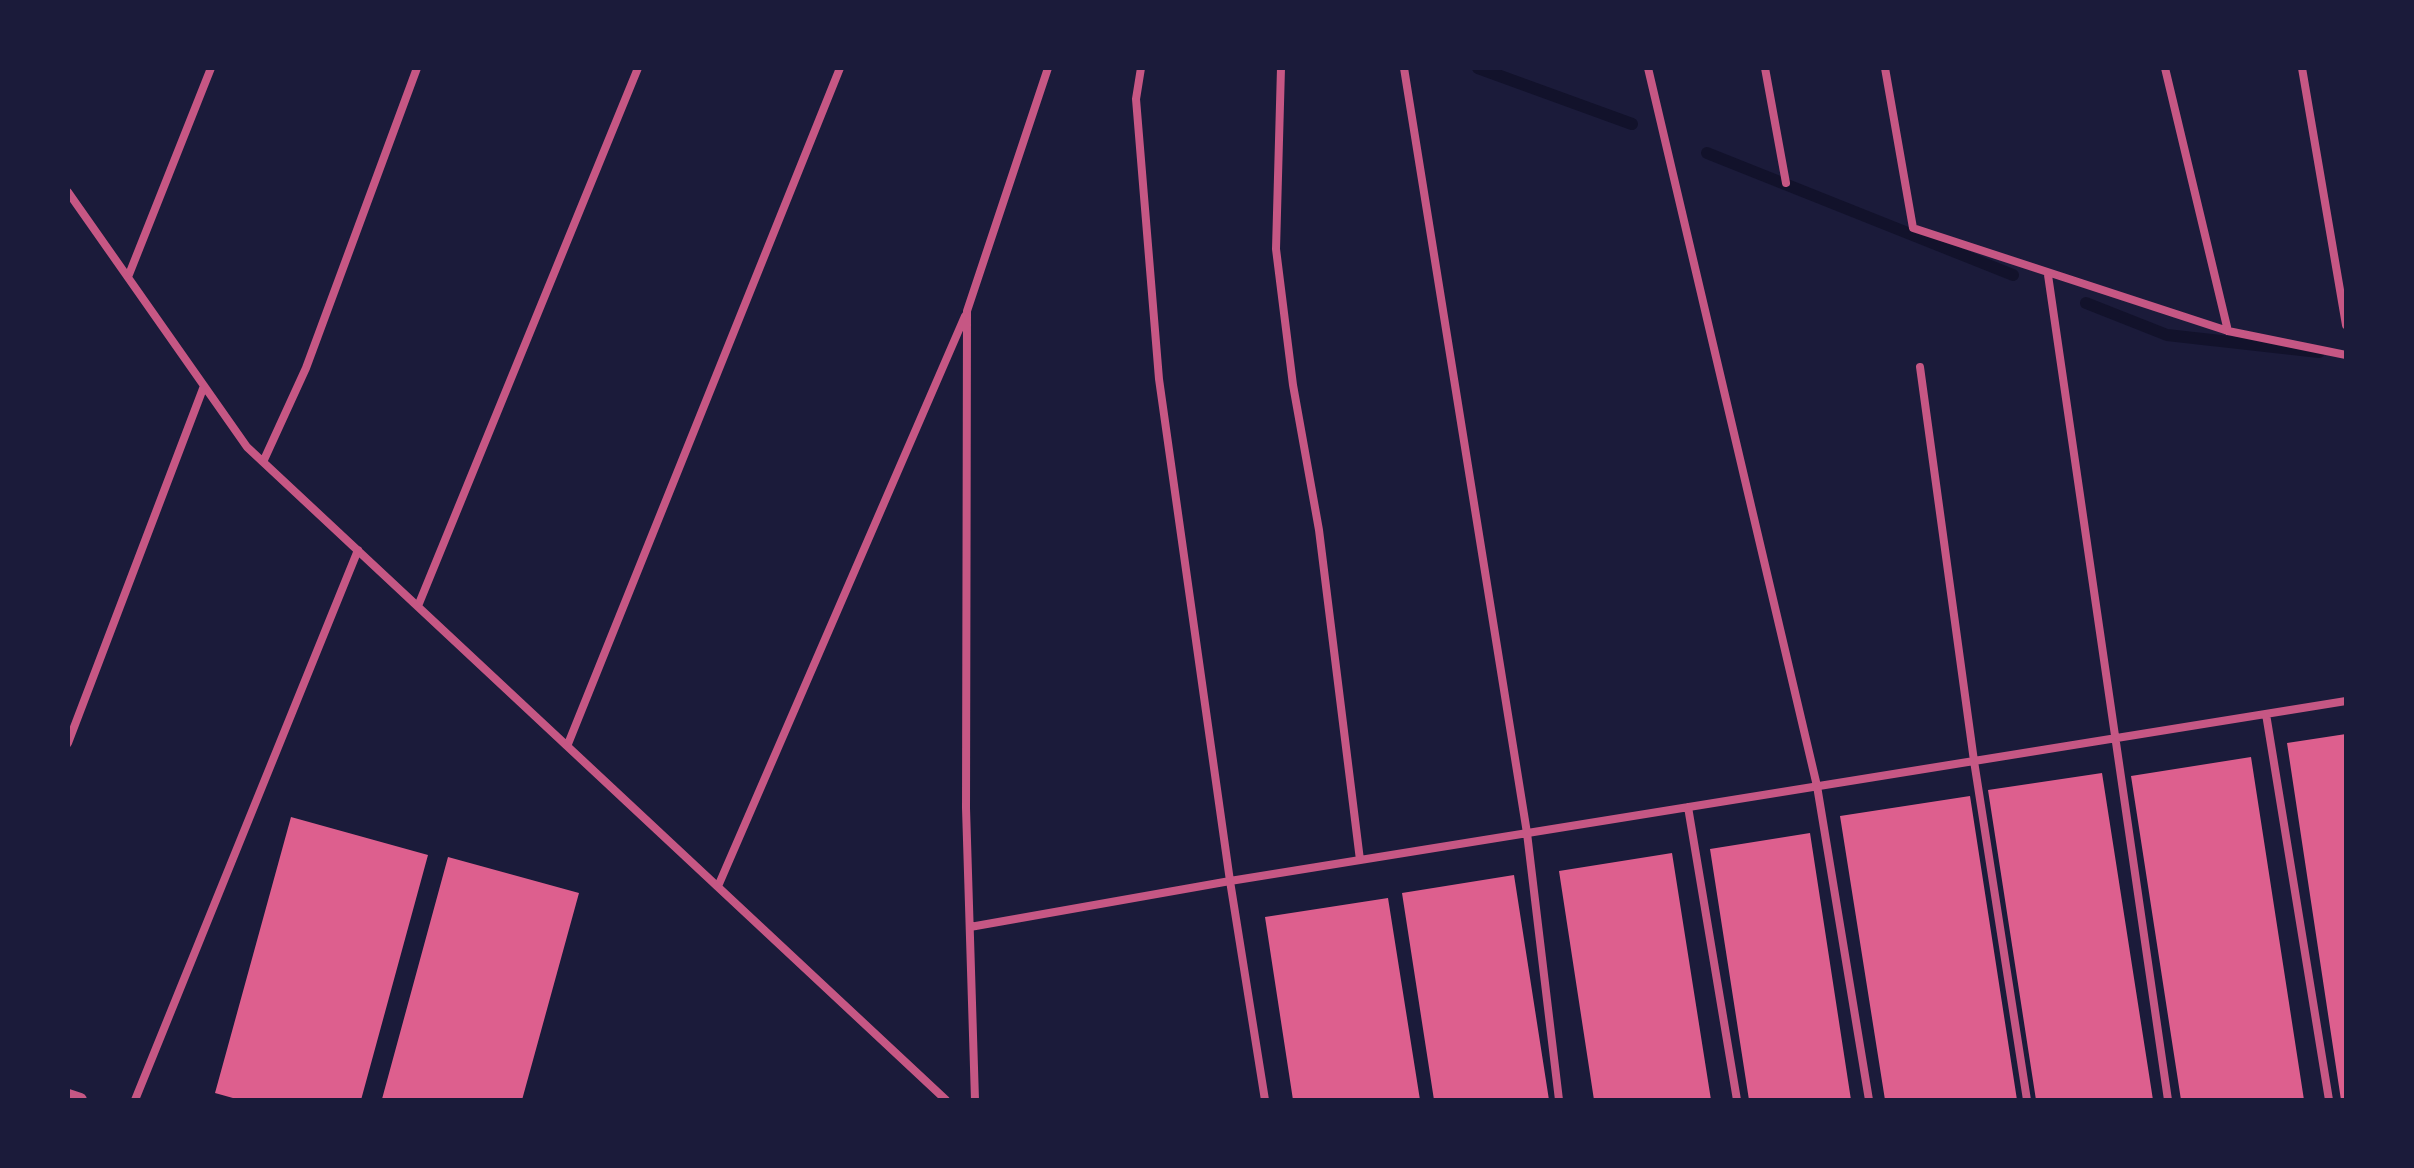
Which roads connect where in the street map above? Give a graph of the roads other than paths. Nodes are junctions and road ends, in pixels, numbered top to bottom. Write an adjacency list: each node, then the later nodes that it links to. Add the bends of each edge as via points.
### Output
1 (211, 68): 17 (street)
2 (417, 68): 24 (street, via 306,368)
3 (638, 68): 26 (street)
4 (840, 68): 31 (street)
5 (1048, 68): 18 (street)
6 (1141, 68): 37 (street, via 1136,99 1159,379)
7 (1281, 68): 36 (street, via 1276,249 1319,530)
8 (1404, 68): 35 (street)
9 (1648, 68): 33 (street)
10 (1765, 68): 14 (street)
11 (1885, 68): 16 (street, via 1913,228)
12 (2165, 68): 20 (street)
13 (2302, 68): 19 (street)
14 (1786, 183)
15 (68, 192): 17 (street)
16 (2048, 275): 20 (street); 29 (street)
17 (128, 277): 23 (street)
18 (967, 311): 38 (street); 39 (street)
19 (2346, 325)
20 (2228, 331): 21 (street)
21 (2346, 355)
22 (1920, 367): 32 (street)
23 (204, 386): 24 (street); 30 (street)
24 (263, 462): 25 (street)
25 (358, 550): 26 (street); 40 (street)
26 (418, 606): 31 (street)
27 (2346, 701): 28 (street)
28 (2266, 714): 29 (street); 49 (street)
29 (2117, 738): 32 (street); 48 (street)
30 (68, 743)
31 (568, 744): 38 (street)
32 (1974, 761): 33 (street); 47 (street)
33 (1817, 786): 34 (street); 46 (street)
34 (1688, 807): 35 (street); 45 (street)
35 (1527, 833): 36 (street); 44 (street)
36 (1360, 860): 37 (street)
37 (1230, 881): 39 (street); 43 (street)
38 (719, 884): 41 (street)
39 (970, 927): 42 (street)
40 (135, 1100)
41 (946, 1100)
42 (975, 1100)
43 (1265, 1100)
44 (1559, 1100)
45 (1737, 1100)
46 (1869, 1100)
47 (2027, 1100)
48 (2168, 1100)
49 (2329, 1100)

